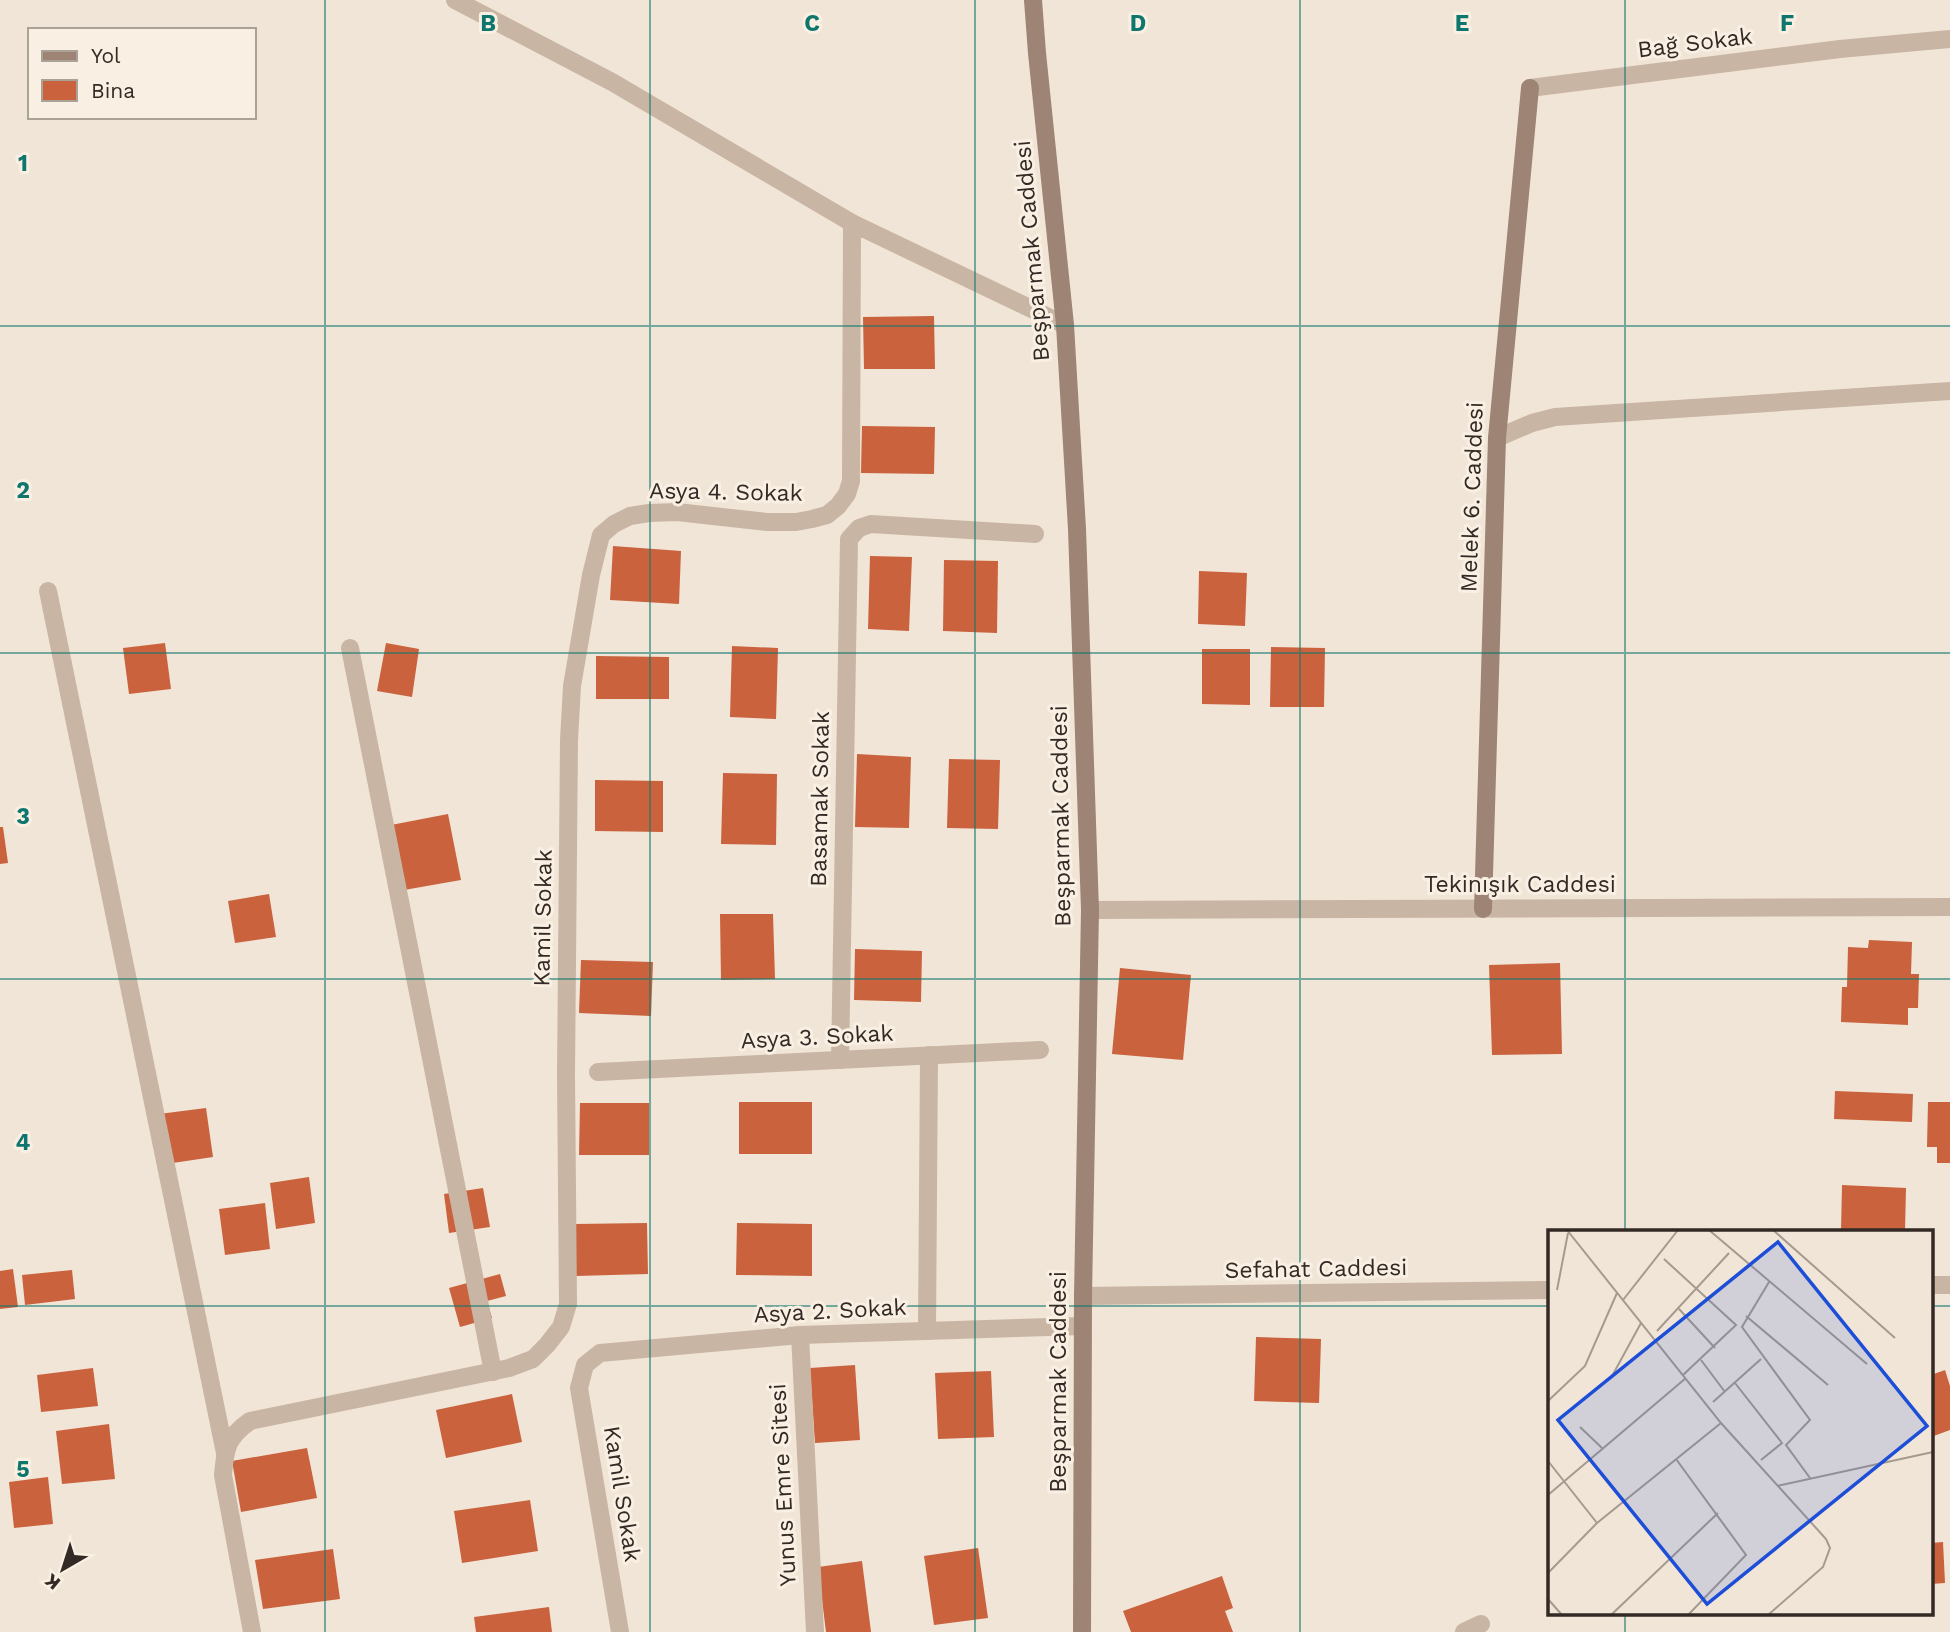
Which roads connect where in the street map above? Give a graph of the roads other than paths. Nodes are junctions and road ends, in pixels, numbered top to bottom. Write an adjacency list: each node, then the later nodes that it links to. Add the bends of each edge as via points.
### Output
1 (455, 0): 5 (street, via 612,82)
2 (1033, 0): 6 (street, Beşparmak Caddesi)
3 (1950, 39): 4 (street, Bağ Sokak)
4 (1530, 88): 8 (street, Melek 6. Caddesi)
5 (852, 223): 6 (street); 10 (street, Asya 4. Sokak, via 851,481 838,506 827,515 796,522 649,513 630,516)
6 (1065, 325): 15 (street, Beşparmak Caddesi)
7 (1950, 391): 8 (street, via 1555,417)
8 (1497, 438): 14 (street, Melek 6. Caddesi)
9 (1035, 534): 18 (street, Basamak Sokak, via 871,524 849,539)
10 (601, 535): 28 (street, Kamil Sokak, via 572,686 569,740 568,1304 561,1327 533,1359)
11 (48, 591): 29 (street)
12 (350, 648): 28 (street)
13 (1950, 907): 14 (street, Tekinışık Caddesi)
14 (1483, 909): 15 (street, Tekinışık Caddesi)
15 (1090, 910): 23 (street, Beşparmak Caddesi)
16 (1040, 1050): 17 (street, Asya 3. Sokak)
17 (929, 1055): 18 (street, Asya 3. Sokak); 25 (street)
18 (840, 1060): 19 (street, Asya 3. Sokak)
19 (598, 1072)
20 (1932, 1285): 21 (street)
21 (1950, 1285)
22 (1548, 1290): 23 (street, Sefahat Caddesi)
23 (1083, 1296): 24 (street, Beşparmak Caddesi)
24 (1082, 1326): 25 (street, Asya 2. Sokak); 34 (street, Beşparmak Caddesi)
25 (927, 1331): 26 (street, Asya 2. Sokak)
26 (800, 1335): 27 (street, Asya 2. Sokak, via 600,1353); 33 (street, Yunus Emre Sitesi)
27 (585, 1365): 32 (street, Kamil Sokak, via 579,1388)
28 (493, 1371): 29 (street, via 250,1421 230,1440)
29 (225, 1453): 31 (street, via 223,1475)
30 (1481, 1623): 35 (street)
31 (252, 1632)
32 (620, 1632)
33 (815, 1632)
34 (1082, 1632)
35 (1465, 1632)

